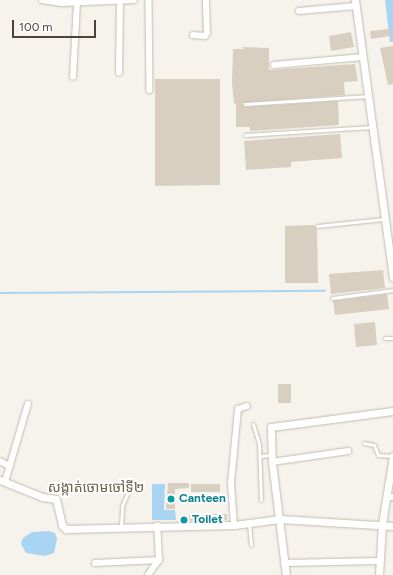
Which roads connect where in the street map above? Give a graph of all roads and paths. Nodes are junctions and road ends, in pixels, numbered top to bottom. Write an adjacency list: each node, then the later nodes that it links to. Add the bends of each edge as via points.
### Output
1 (42, 0): 7 (street)
2 (134, 0): 6 (street)
3 (149, 0): 15 (street)
4 (206, 0): 10 (street, via 207,33 205,36)
5 (108, 1): 6 (street); 7 (street)
6 (120, 1): 13 (street)
7 (77, 2): 14 (street)
8 (355, 3): 9 (street); 11 (street)
9 (299, 11)
10 (193, 35)
11 (363, 57): 12 (street); 16 (street)
12 (274, 65)
13 (119, 73)
14 (73, 76)
15 (150, 90)
16 (369, 96): 17 (lane); 18 (street)
17 (245, 104)
18 (372, 127): 19 (lane); 20 (street)
19 (245, 135)
20 (384, 219): 21 (lane); 22 (street)
21 (317, 226)
22 (391, 250): 23 (street)
23 (392, 262): 24 (street)
24 (393, 277)
25 (393, 290): 26 (lane)
26 (332, 298)
27 (385, 338): 28 (lane)
28 (393, 338)
29 (28, 404): 39 (street)
30 (247, 406): 47 (street, via 238,409 231,482)
31 (393, 411): 37 (street, via 274,426 269,429)
32 (253, 424): 35 (lane)
33 (364, 443): 36 (lane, via 374,444 378,455)
34 (348, 451): 37 (street)
35 (260, 456): 37 (lane); 43 (lane)
36 (393, 456): 42 (street)
37 (271, 458): 44 (street)
38 (0, 461): 39 (street)
39 (10, 466): 40 (street)
40 (3, 481): 50 (street, via 42,497 56,499 62,524 66,529)
41 (126, 494): 50 (lane, via 122,506)
42 (390, 497): 46 (street)
43 (261, 500)
44 (280, 519): 45 (street); 46 (street); 55 (street)
45 (249, 523): 47 (street); 51 (lane)
46 (382, 524): 49 (street); 53 (street)
47 (234, 525): 48 (street)
48 (158, 526): 50 (street); 52 (street)
49 (393, 526)
50 (121, 527)
51 (251, 545)
52 (159, 560): 54 (street); 56 (street)
53 (379, 561): 55 (street); 58 (street)
54 (95, 563)
55 (284, 563): 57 (street)
56 (148, 575)
57 (286, 575)
58 (379, 575)

